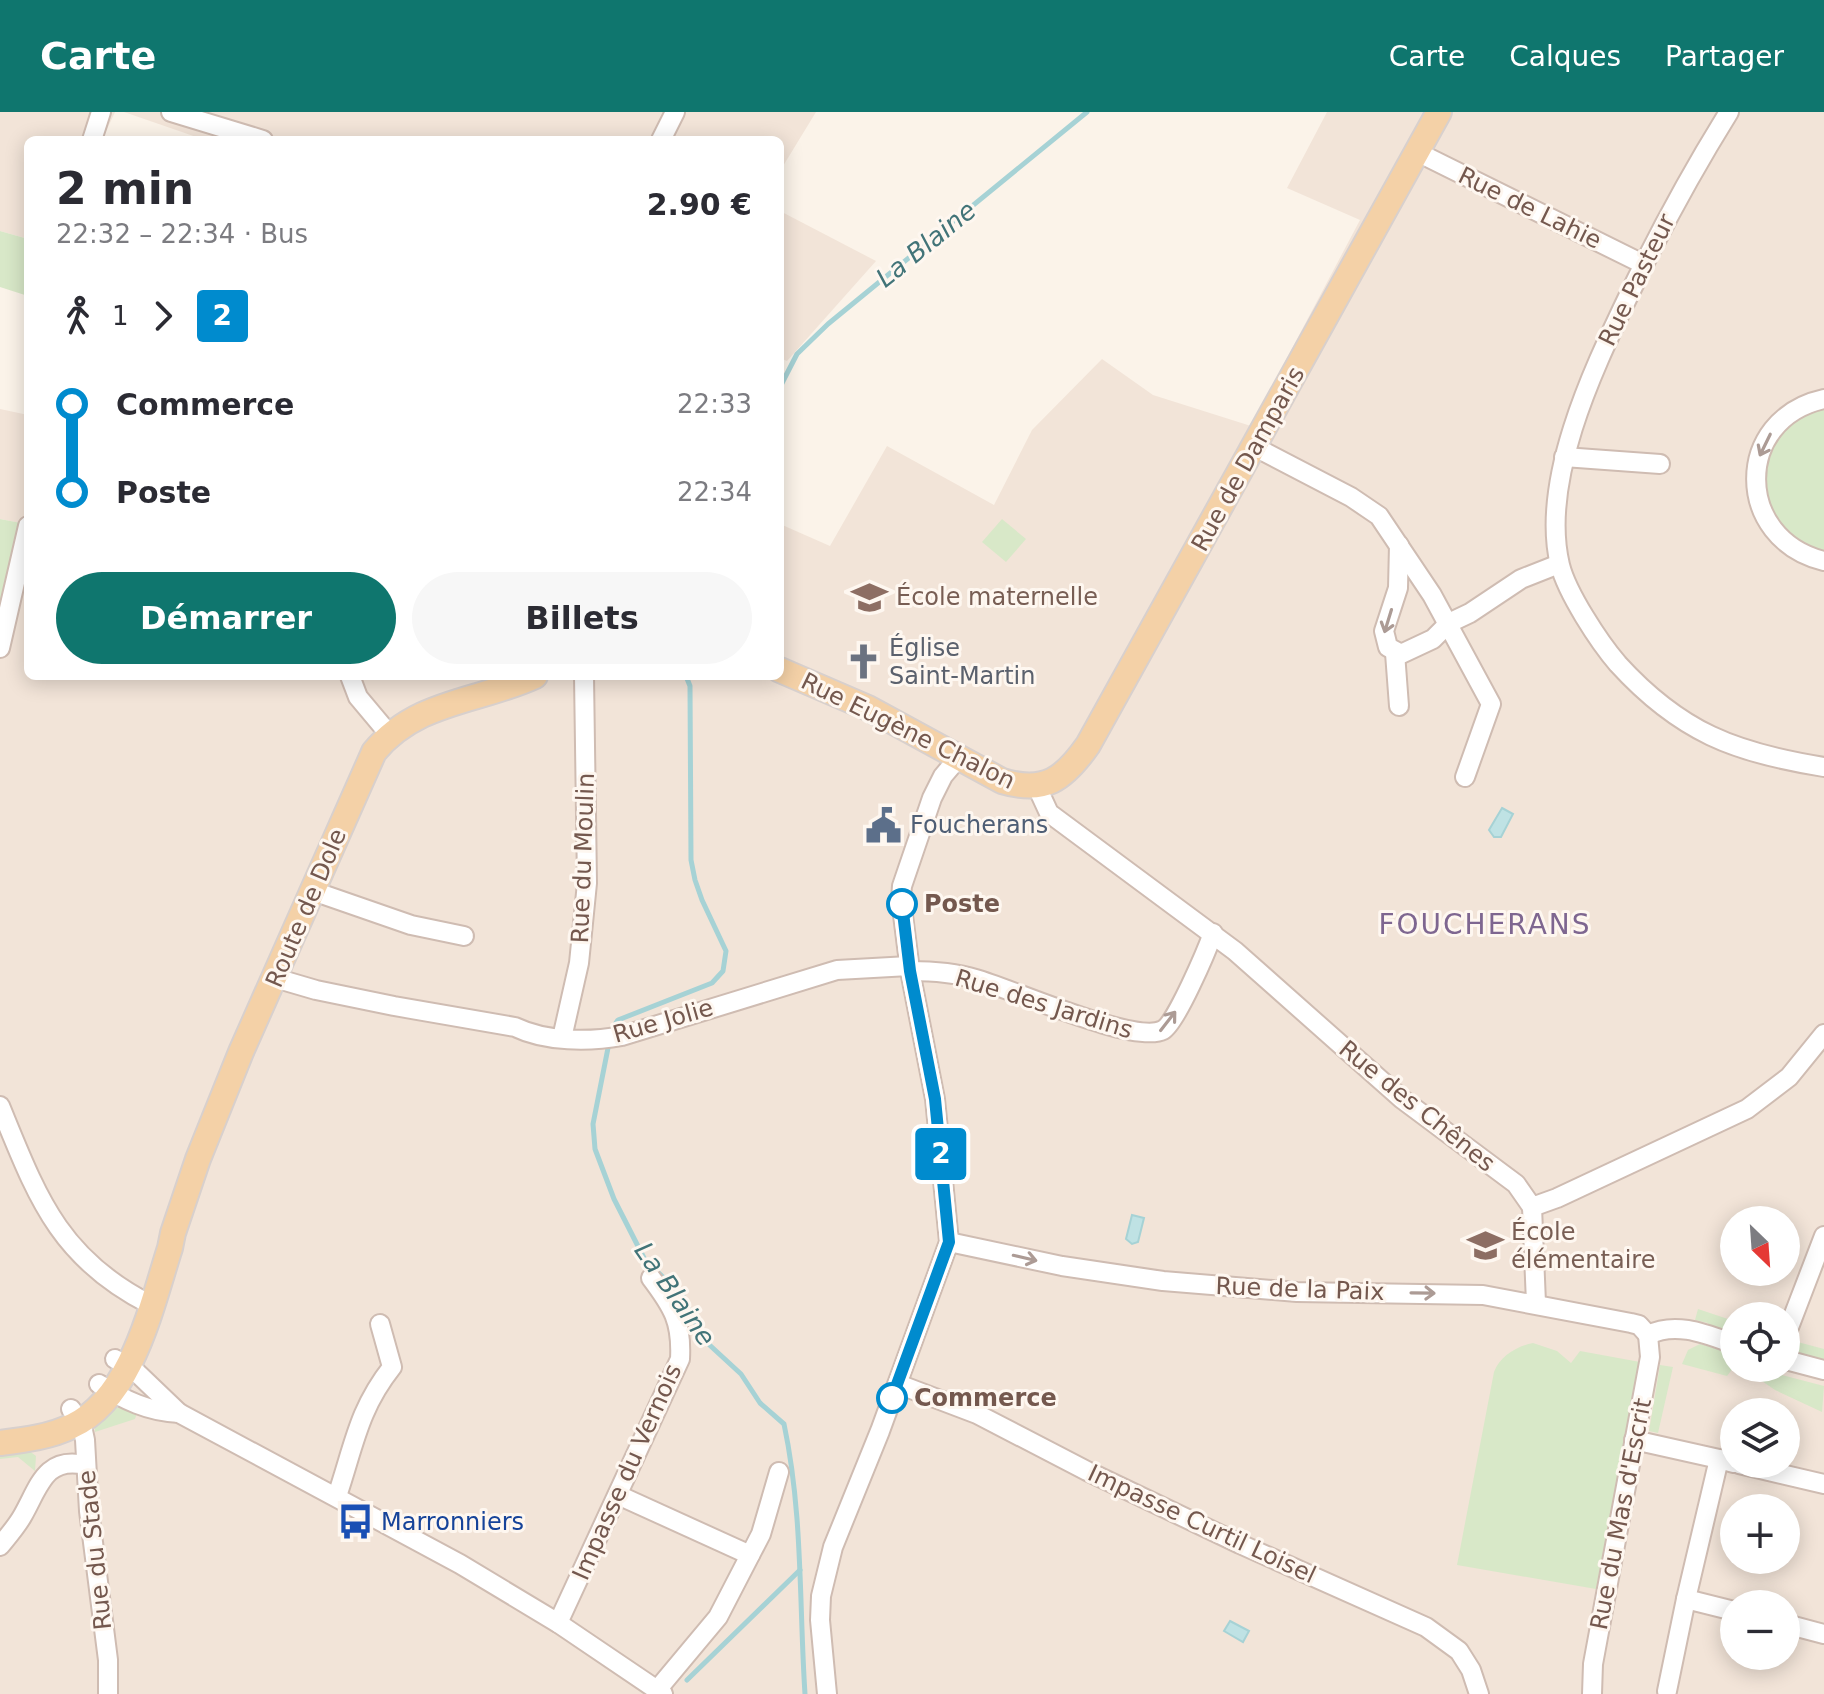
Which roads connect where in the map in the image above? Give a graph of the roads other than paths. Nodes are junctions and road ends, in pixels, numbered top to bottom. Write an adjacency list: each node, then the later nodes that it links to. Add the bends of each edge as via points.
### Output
1 (101, 112): 6 (street)
2 (171, 112): 7 (street)
3 (675, 112): 8 (street)
4 (1439, 112): 9 (main road, Rue de Damparis)
5 (1729, 112): 10 (street, Rue Pasteur)
6 (93, 136)
7 (250, 136)
8 (663, 136)
9 (1417, 152): 10 (street, Rue de Lahie); 12 (main road, Rue de Damparis)
10 (1643, 264): 13 (street, Rue Pasteur, via 1585,392)
11 (1824, 399): 17 (street, one-way to 17, via 1797,409 1774,428 1759,454 1756,474 1757,498 1773,530 1790,547)
12 (1255, 447): 16 (street, via 1366,506); 31 (main road, Rue de Damparis, via 1088,745 1058,778)
13 (1564, 457): 14 (street); 18 (street, Rue Pasteur, via 1556,506)
14 (1660, 464)
15 (24, 543): 20 (street)
16 (1399, 545): 19 (street); 21 (street, one-way to 21, via 1398,588 1384,631)
17 (1824, 561)
18 (1559, 564): 19 (street, via 1521,579); 29 (street, Rue Pasteur, via 1595,634 1669,712 1730,745)
19 (1449, 623): 21 (street, via 1420,647); 30 (street, via 1491,704)
20 (0, 648)
21 (1395, 653): 26 (street)
22 (784, 672): 28 (main road, Rue Eugène Chalon)
23 (352, 680): 27 (street, via 358,697)
24 (523, 680): 27 (main road, Route de Dole, via 427,712)
25 (584, 680): 38 (street, Rue du Moulin, via 587,883 579,963)
26 (1399, 706)
27 (389, 734): 32 (main road, Route de Dole, via 374,752)
28 (960, 756): 31 (main road, Rue Eugène Chalon, via 1002,781); 35 (street, via 932,798 902,886)
29 (1824, 767)
30 (1465, 777)
31 (1037, 787): 33 (street, Rue des Chênes, via 1049,813)
32 (313, 891): 34 (street, via 411,925); 36 (main road, Route de Dole)
33 (1213, 933): 35 (street, Rue des Jardins, one-way to 33, via 975,979 1125,1031 1153,1034 1167,1026); 40 (street, Rue des Chênes, via 1402,1099 1516,1184)
34 (464, 936)
35 (910, 969): 38 (street, Rue Jolie, via 837,970 622,1036); 42 (street, via 935,1099)
36 (275, 978): 38 (street, Rue Jolie); 44 (main road, Route de Dole, via 219,1105)
37 (1824, 1034): 40 (street, via 1789,1077 1747,1109)
38 (562, 1038)
39 (0, 1106): 44 (street, via 29,1176 68,1243 95,1270)
40 (1532, 1207): 46 (street)
41 (1824, 1236): 45 (street)
42 (949, 1242): 46 (street, Rue de la Paix, one-way to 46, via 1076,1269 1204,1286 1483,1295); 53 (street)
43 (651, 1278): 66 (street, Impasse du Vernois, via 672,1306 681,1334 680,1359)
44 (144, 1302): 50 (main road, Route de Dole)
45 (1799, 1302)
46 (1536, 1303): 48 (street, Rue de la Paix, via 1639,1325)
47 (380, 1324): 67 (street, via 392,1367 356,1431)
48 (1648, 1335): 49 (street, via 1664,1327); 58 (street, Rue du Mas d'Escrit, via 1650,1357)
49 (1720, 1340)
50 (122, 1362): 54 (main road, Route de Dole); 55 (street)
51 (1800, 1364): 52 (street)
52 (1824, 1370)
53 (898, 1384): 77 (street, via 821,1596); 79 (street, Impasse Curtil Loisel, via 977,1414 1240,1544 1426,1627 1459,1651)
54 (106, 1389): 55 (street, via 127,1401); 56 (main road, Route de Dole)
55 (179, 1413): 67 (street)
56 (76, 1416): 57 (main road, Route de Dole); 59 (main road, Route de Dole, via 27,1439); 61 (street, Rue du Stade, via 85,1440)
57 (0, 1433)
58 (1634, 1440): 60 (street); 80 (street, Rue du Mas d'Escrit)
59 (0, 1443)
60 (1720, 1460)
61 (85, 1465): 68 (street, via 64,1464 44,1476); 78 (street, Rue du Stade)
62 (779, 1472): 69 (street)
63 (1726, 1478): 70 (street)
64 (1799, 1478): 65 (street)
65 (1824, 1484)
66 (618, 1495): 69 (street); 72 (street, Impasse du Vernois)
67 (337, 1496): 72 (street)
68 (0, 1546)
69 (750, 1555): 76 (street, via 718,1617)
70 (1686, 1599): 71 (street); 75 (street)
71 (1720, 1608)
72 (558, 1623): 76 (street)
73 (1800, 1628): 74 (street)
74 (1824, 1634)
75 (1667, 1691)
76 (660, 1692)
77 (826, 1693)
78 (108, 1694)
79 (1479, 1694)
80 (1592, 1694)

